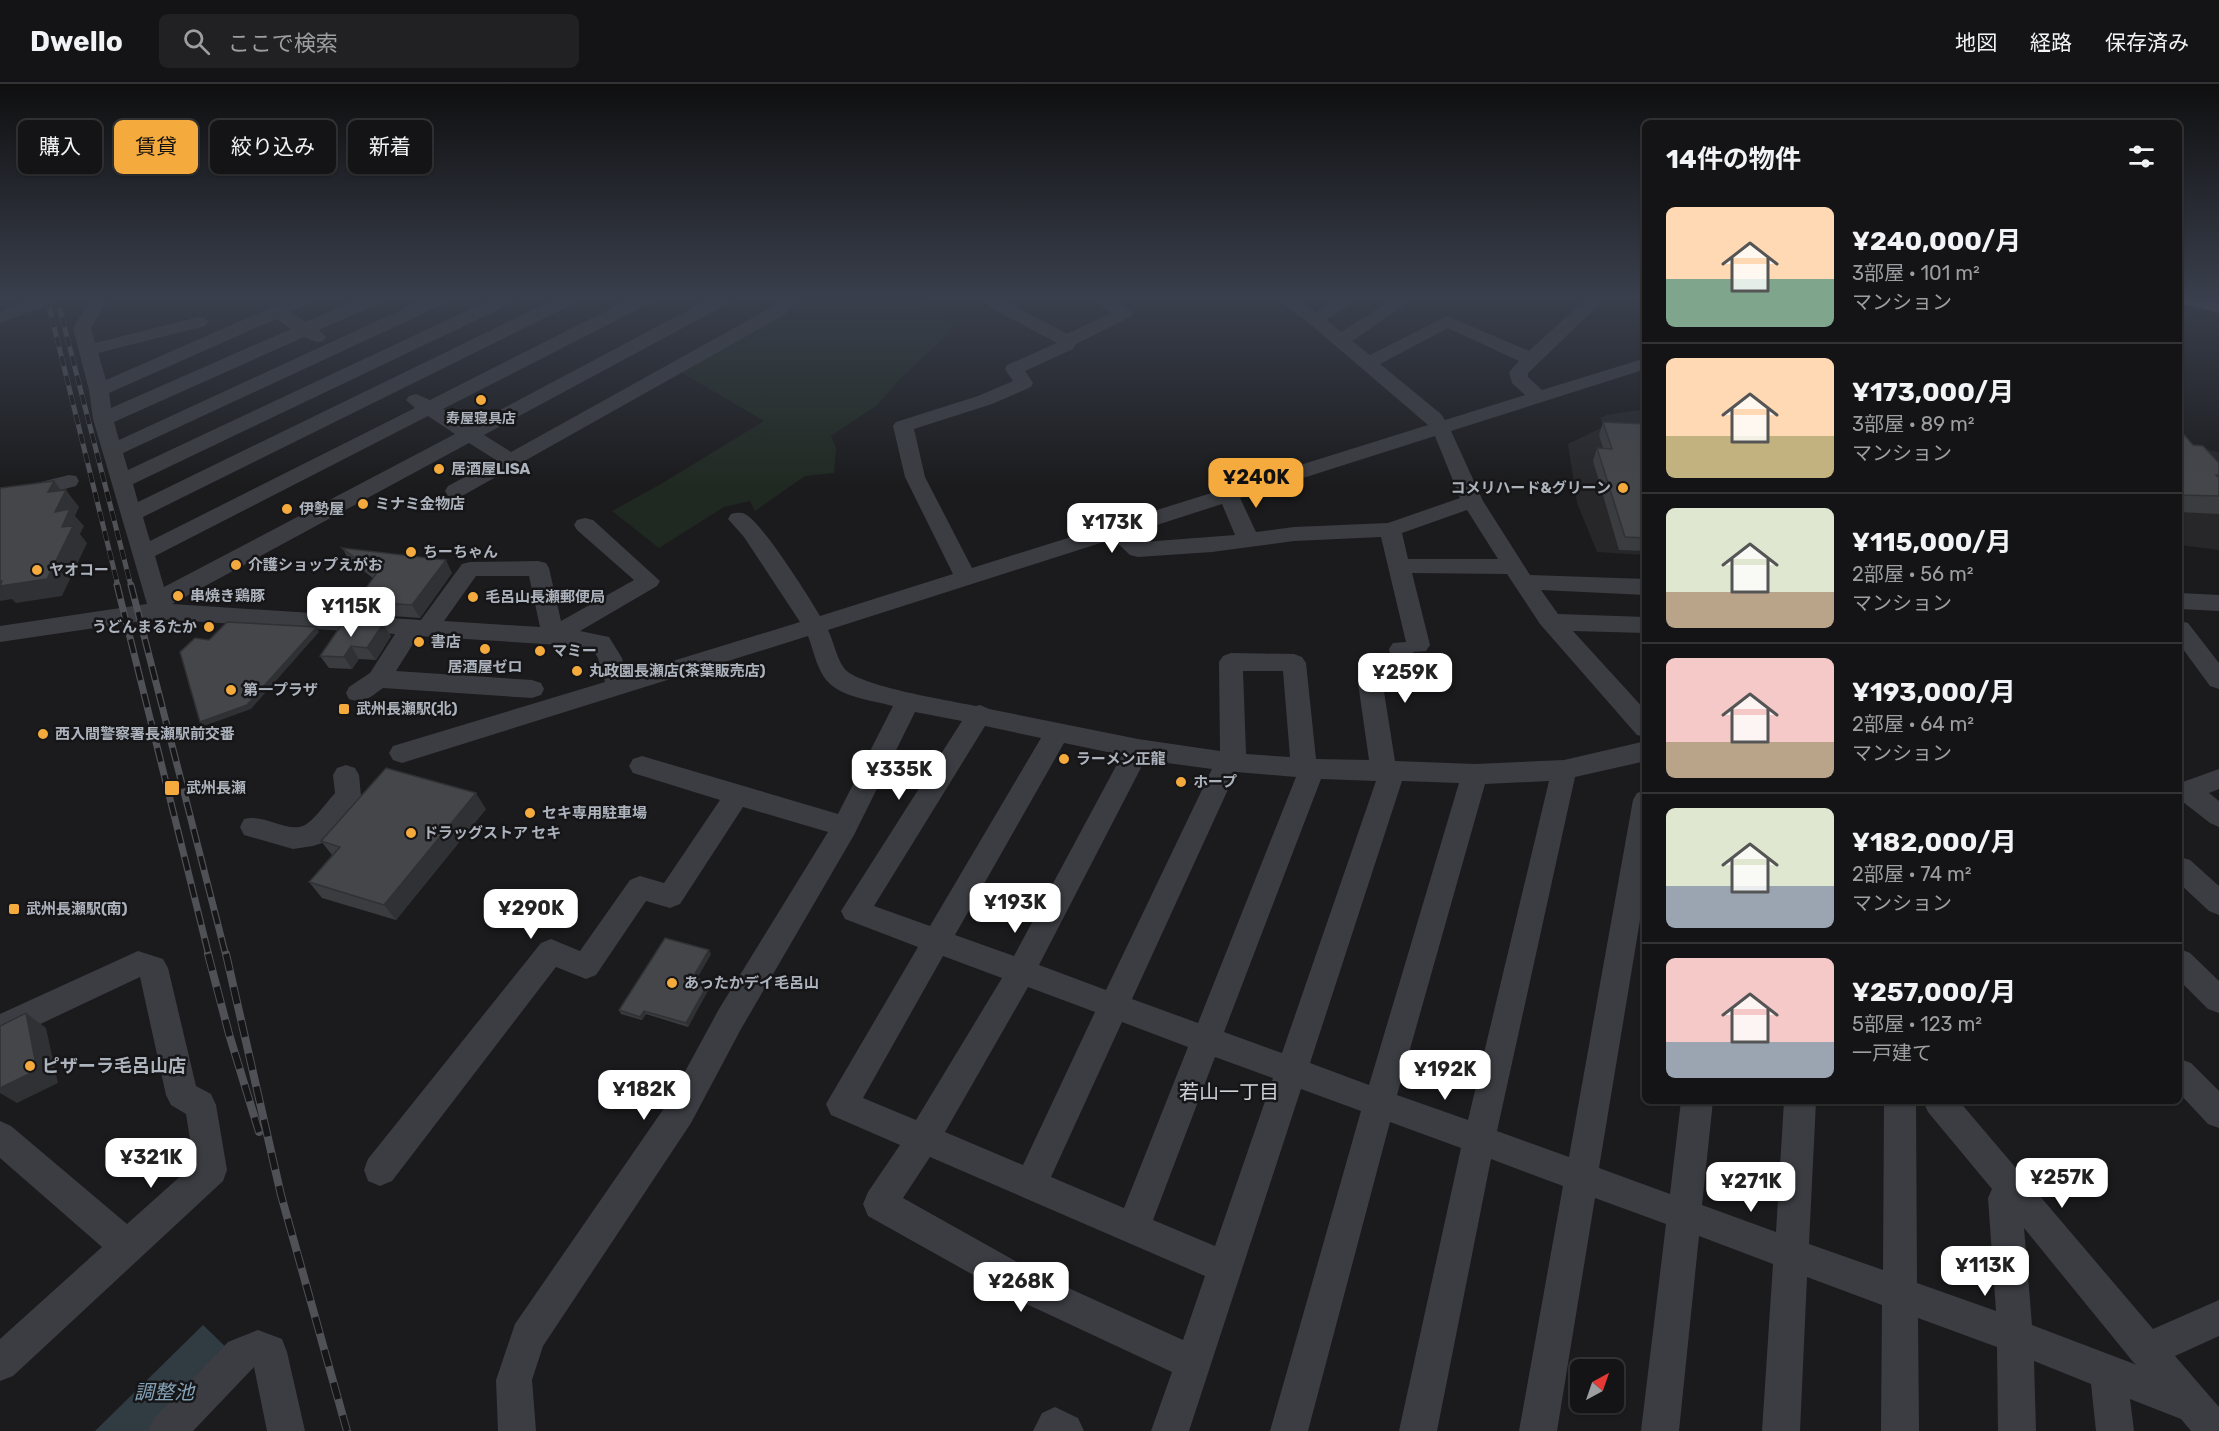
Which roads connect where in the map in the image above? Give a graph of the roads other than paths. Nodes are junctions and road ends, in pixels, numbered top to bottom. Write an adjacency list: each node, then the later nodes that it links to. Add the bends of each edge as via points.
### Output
1 (91, 361): 19 (street)
2 (165, 361): 19 (street)
3 (234, 361): 22 (street)
4 (307, 361): 25 (street)
5 (356, 361): 17 (street)
6 (375, 361): 17 (street)
7 (445, 361): 18 (street)
8 (521, 361): 21 (street)
9 (607, 361): 24 (street)
10 (688, 361): 26 (street)
11 (1032, 361): 44 (street, via 1014,369 1024,383 903,426 915,477)
12 (1364, 361): 15 (street)
13 (1372, 361): 15 (street)
14 (1530, 361): 20 (street, via 1518,372 1519,379)
15 (1367, 363): 23 (street, via 1429,413)
16 (1642, 364): 20 (street)
17 (364, 366): 18 (street); 28 (street)
18 (394, 386): 21 (street); 34 (street)
19 (99, 390): 22 (street)
20 (1538, 396): 23 (street)
21 (428, 408): 24 (street); 41 (street)
22 (103, 419): 25 (street)
23 (1440, 428): 30 (street); 32 (street)
24 (469, 434): 26 (street); 48 (street, via 168,595)
25 (113, 450): 28 (street)
26 (510, 460): 29 (street)
27 (69, 481): 31 (street)
28 (121, 481): 34 (street)
29 (455, 491)
30 (1228, 495): 33 (street); 39 (street)
31 (0, 500)
32 (1472, 501): 38 (street); 43 (street)
33 (1197, 505): 37 (street); 40 (street)
34 (131, 514): 41 (street)
35 (739, 519): 51 (street, via 752,532)
36 (585, 525): 56 (street, via 649,581)
37 (1116, 530): 40 (street, via 1138,550); 44 (street)
38 (1390, 530): 39 (street); 42 (street)
39 (1248, 539): 40 (street)
40 (1212, 545)
41 (142, 554): 48 (street)
42 (1399, 566): 43 (street); 74 (street, via 1409,647 1408,683 1370,683)
43 (1518, 574): 45 (street); 49 (street)
44 (966, 578): 51 (street)
45 (1642, 587)
46 (2182, 601): 47 (street)
47 (2219, 603)
48 (157, 608): 52 (street); 53 (street)
49 (1552, 622): 50 (street); 65 (street)
50 (1642, 625)
51 (814, 626): 60 (street); 63 (street, via 833,672 840,679)
52 (420, 627): 56 (street); 56 (street, via 470,569 538,568); 58 (street)
53 (25, 630): 55 (street); 57 (street)
54 (2182, 632): 59 (street)
55 (0, 634)
56 (554, 636): 60 (street, via 601,643)
57 (0, 649)
58 (380, 679): 61 (street); 62 (street)
59 (2219, 680)
60 (618, 686): 69 (street)
61 (532, 689)
62 (358, 693)
63 (908, 700): 64 (street); 83 (street)
64 (980, 714): 66 (street); 86 (street, via 855,911)
65 (1642, 723)
66 (1058, 732): 67 (street); 86 (street)
67 (1138, 750): 70 (street); 88 (street)
68 (1642, 752): 73 (street)
69 (402, 753)
70 (1230, 762): 72 (street); 72 (street, via 1232,662 1294,663); 90 (street)
71 (642, 766): 79 (street)
72 (1308, 768): 74 (street); 92 (street)
73 (1564, 770): 75 (street); 103 (street)
74 (1388, 773): 75 (street); 93 (street)
75 (1475, 774): 95 (street)
76 (346, 775): 82 (street, via 348,796 313,835 292,838)
77 (2219, 779): 78 (street)
78 (2183, 792): 80 (street)
79 (736, 795): 83 (street); 104 (street, via 670,896 640,888 586,966 551,952)
80 (2219, 816)
81 (1642, 824): 105 (street)
82 (253, 827)
83 (845, 827): 123 (street, via 730,1019 680,1112 528,1337 514,1380)
84 (2182, 870): 85 (street)
85 (2219, 903)
86 (936, 940): 88 (street); 102 (street, via 842,1104)
87 (2182, 964): 89 (street)
88 (1022, 971): 90 (street); 102 (street)
89 (2219, 1000)
90 (1113, 1006): 92 (street); 106 (street)
91 (0, 1029): 110 (street, via 138,964 153,968 182,1095 200,1105 211,1170)
92 (1206, 1040): 93 (street); 109 (street)
93 (1291, 1072): 95 (street); 112 (street)
94 (2182, 1075): 100 (street)
95 (1379, 1104): 103 (street); 127 (street)
96 (1697, 1104): 108 (street)
97 (1800, 1104): 111 (street)
98 (1900, 1104): 113 (street)
99 (1941, 1104): 107 (street)
100 (2219, 1113)
101 (0, 1137): 110 (street)
102 (926, 1138): 106 (street); 118 (street, via 880,1204 1030,1288)
103 (1479, 1140): 105 (street); 128 (street)
104 (380, 1170)
105 (1583, 1178): 108 (street); 129 (street)
106 (1031, 1183): 109 (street)
107 (2013, 1191): 115 (street, via 2005,1198); 116 (street)
108 (1686, 1216): 111 (street); 130 (street)
109 (1133, 1228): 112 (street)
110 (127, 1246): 117 (street)
111 (1792, 1256): 113 (street); 131 (street)
112 (1226, 1268): 118 (street)
113 (1901, 1296): 115 (street); 132 (street)
114 (2219, 1318): 116 (street)
115 (2015, 1336): 119 (street); 133 (street)
116 (2147, 1350): 120 (street)
117 (0, 1363)
118 (1192, 1364): 126 (street)
119 (2108, 1371): 120 (street); 134 (street)
120 (2203, 1418)
121 (167, 1431): 122 (street, via 254,1347 269,1352)
122 (286, 1431)
123 (517, 1431)
124 (1052, 1431): 125 (street, via 1055,1426)
125 (1065, 1431)
126 (1170, 1431)
127 (1289, 1431)
128 (1418, 1431)
129 (1538, 1431)
130 (1660, 1431)
131 (1781, 1431)
132 (1900, 1431)
133 (2017, 1431)
134 (2115, 1431)

